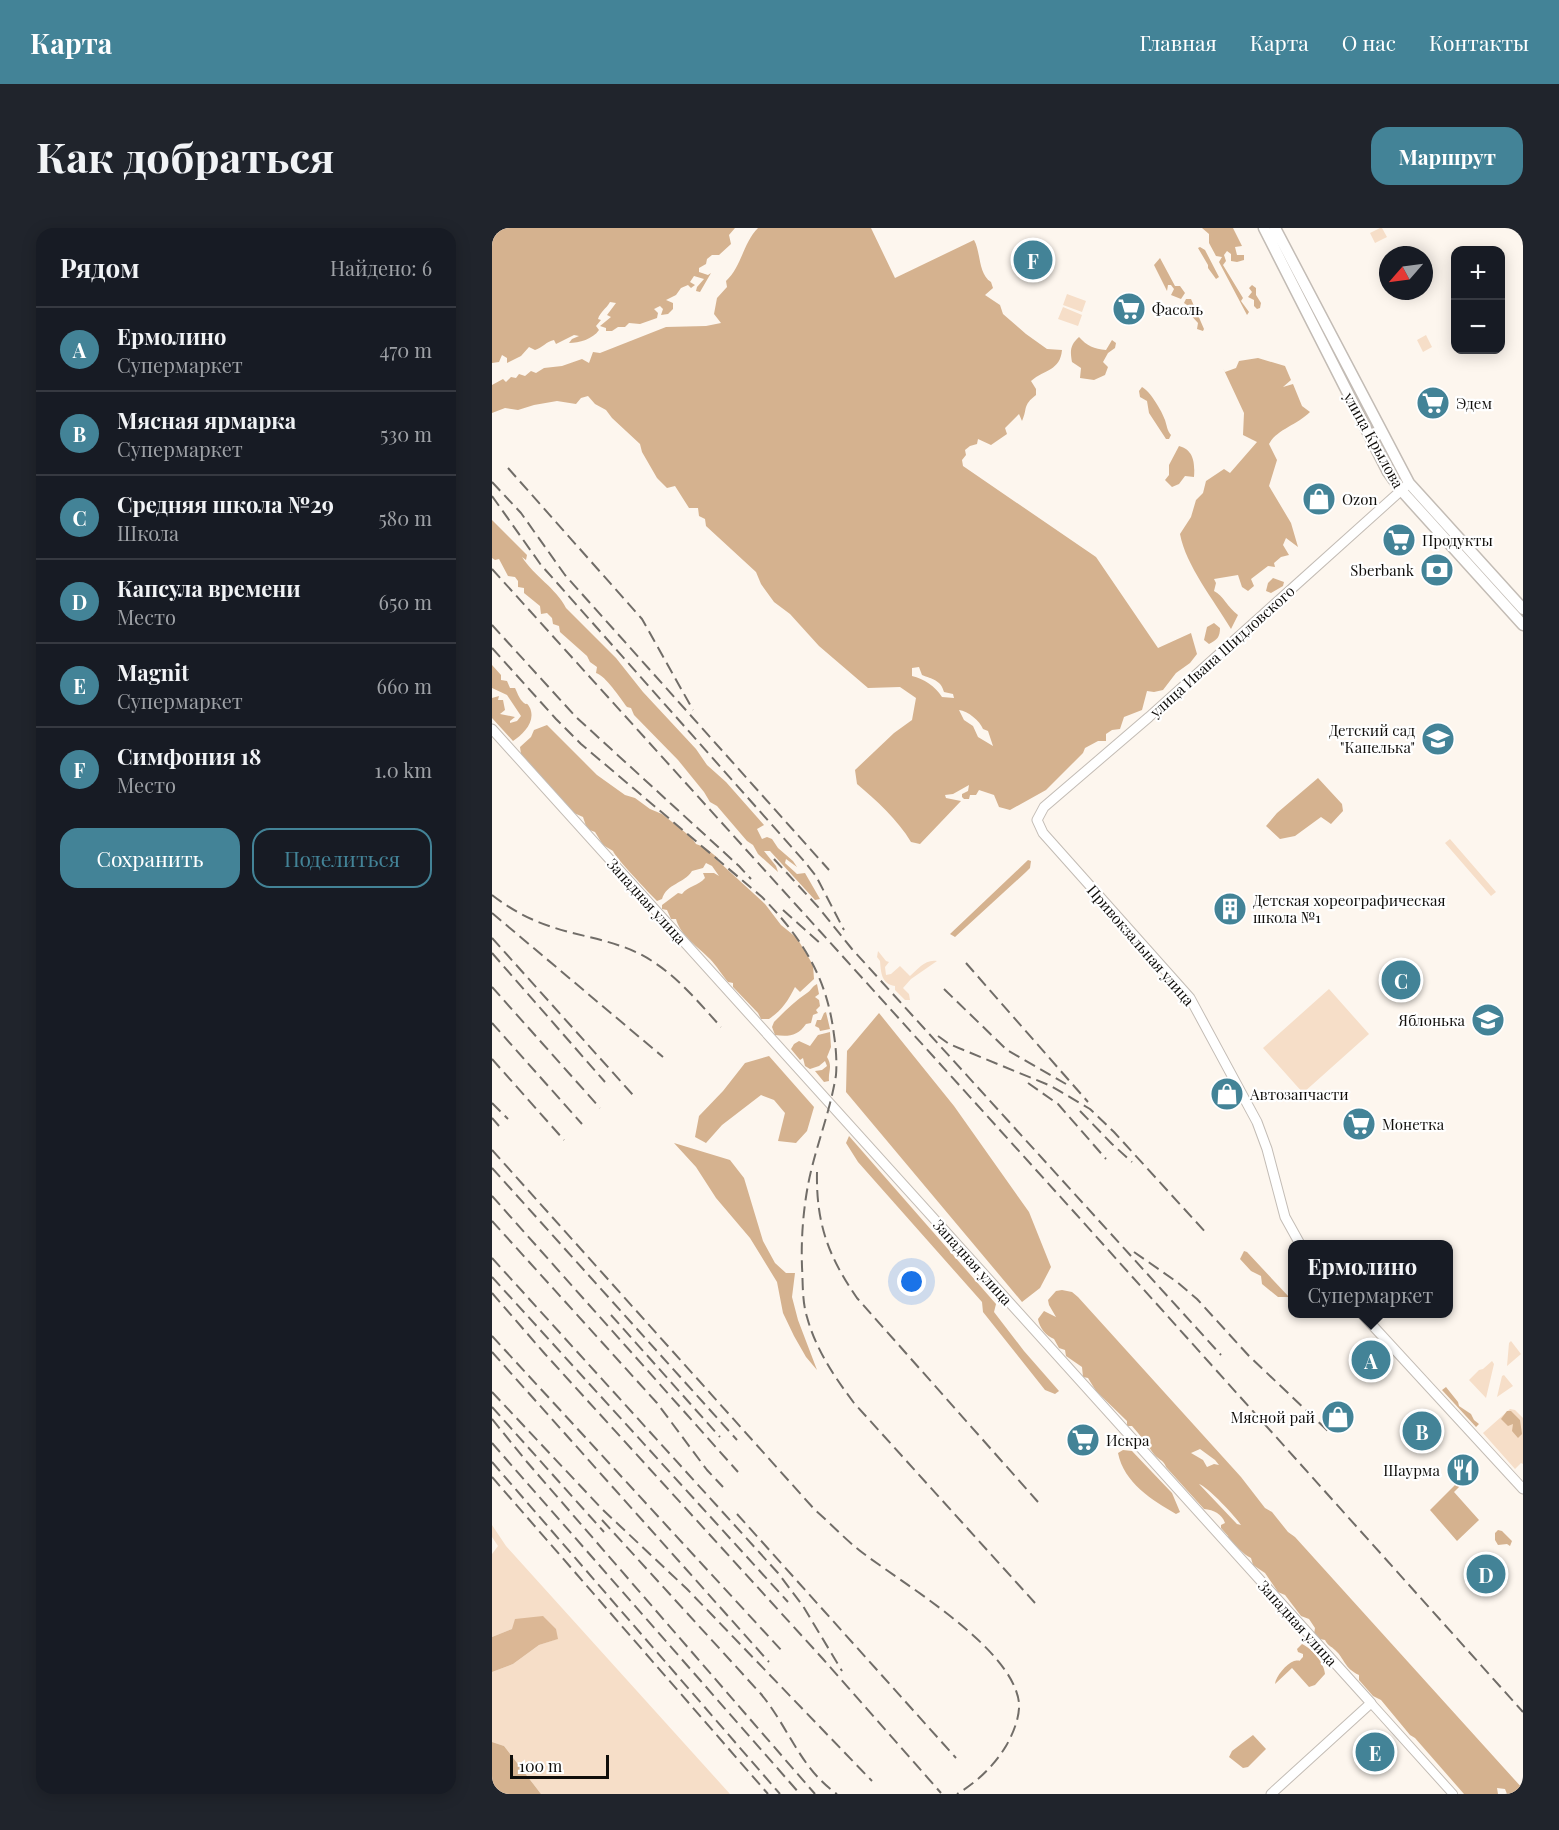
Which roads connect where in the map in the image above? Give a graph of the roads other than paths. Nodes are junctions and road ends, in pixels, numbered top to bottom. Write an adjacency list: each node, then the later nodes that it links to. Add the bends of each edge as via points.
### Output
1 (1264, 228): 3 (main road, улица Крылова, via 1388,472)
2 (1275, 228): 3 (main road, улица Крылова)
3 (1405, 487): 4 (main road, улица Крылова); 5 (main road, улица Крылова); 7 (street, улица Ивана Шидловского, via 1044,807)
4 (1523, 609)
5 (1523, 625)
6 (492, 729): 11 (street, Западная улица)
7 (1037, 820): 8 (street, Привокзальная улица, via 1043,833 1190,998 1257,1122 1285,1217)
8 (1297, 1240)
9 (1366, 1318): 10 (street)
10 (1523, 1489)
11 (1371, 1703): 12 (street); 13 (street, Западная улица)
12 (1271, 1794)
13 (1453, 1794)

